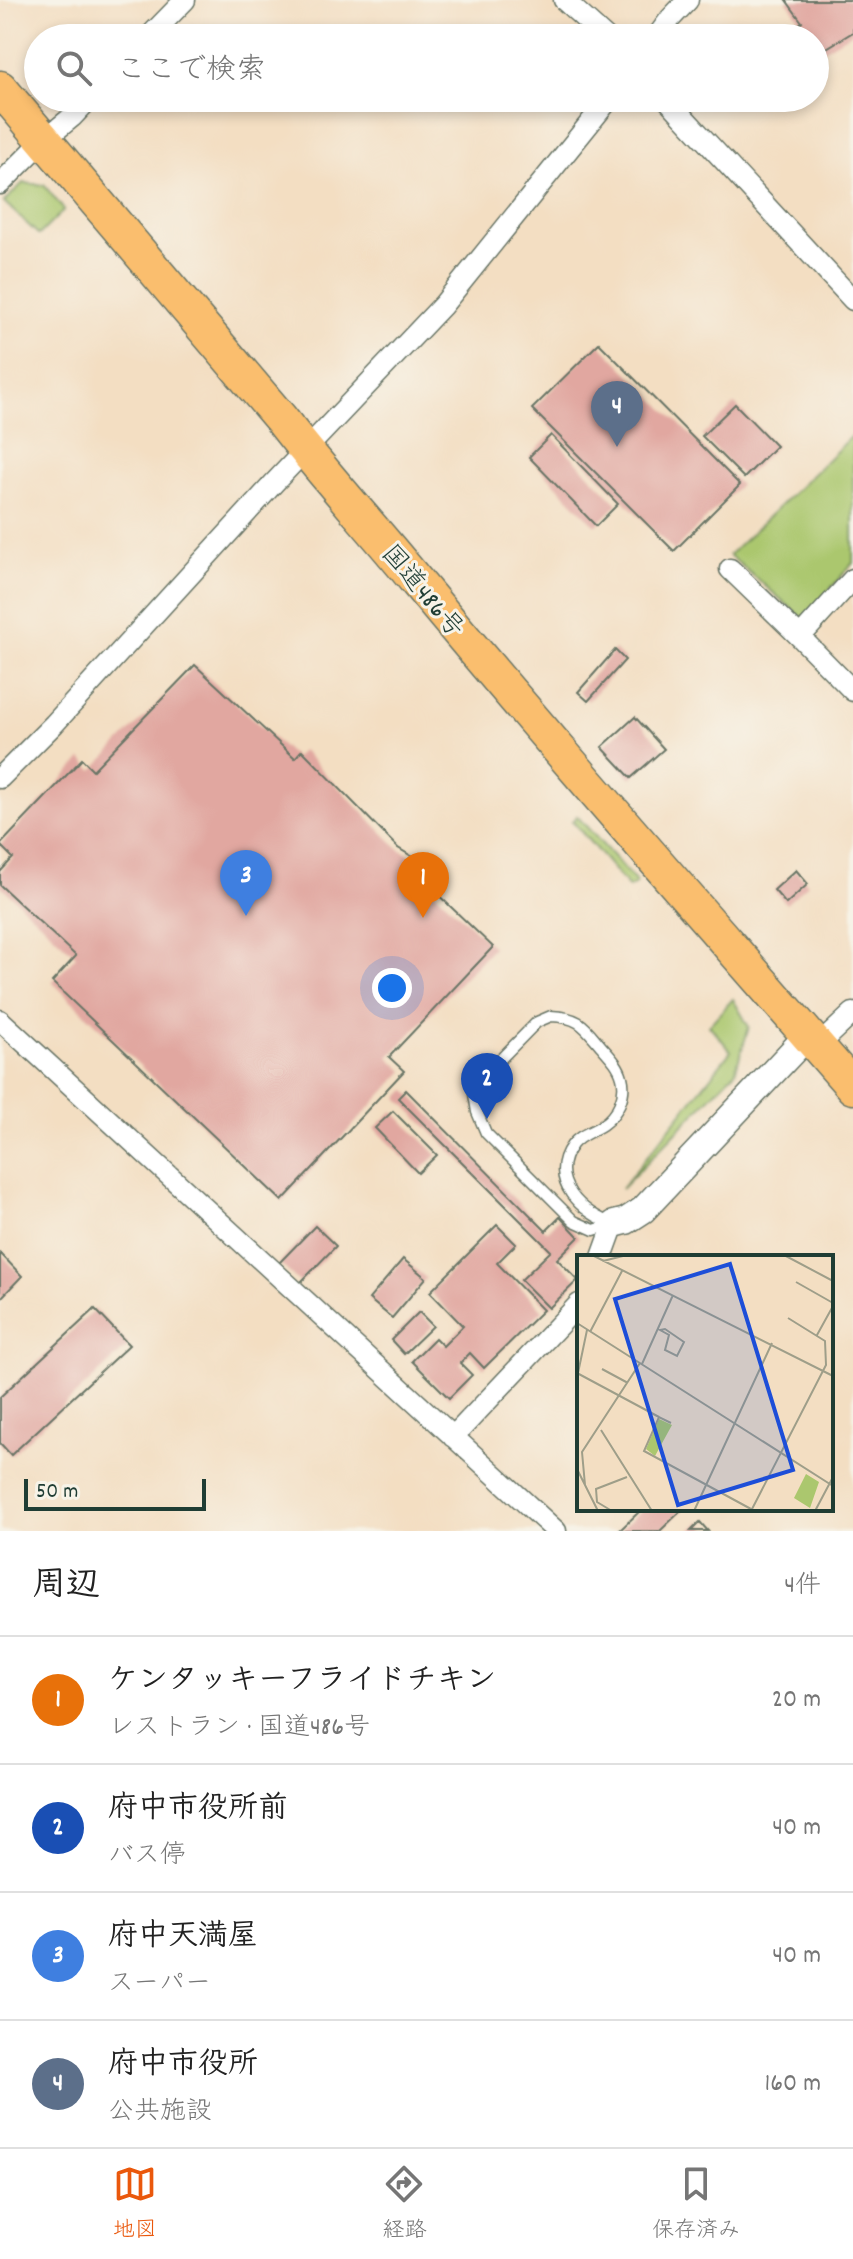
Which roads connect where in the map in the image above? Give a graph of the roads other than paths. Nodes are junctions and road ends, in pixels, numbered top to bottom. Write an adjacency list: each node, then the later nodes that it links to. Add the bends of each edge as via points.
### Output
1 (185, 0): 4 (street)
2 (564, 0): 5 (street)
3 (688, 0): 6 (street)
4 (162, 24)
5 (591, 24)
6 (666, 24)
7 (0, 88): 11 (highway, 国道486号)
8 (77, 112): 11 (street)
9 (599, 112): 14 (street, via 443,305)
10 (679, 112): 13 (street)
11 (44, 140): 12 (street); 14 (highway, 国道486号)
12 (0, 184)
13 (853, 300)
14 (305, 451): 19 (street); 22 (highway, 国道486号)
15 (730, 569): 17 (street)
16 (853, 579): 17 (street)
17 (800, 637): 18 (street)
18 (853, 691)
19 (0, 778)
20 (853, 1013): 22 (street)
21 (0, 1020): 27 (street)
22 (813, 1041): 23 (highway, 国道486号); 24 (street, via 643,1210)
23 (853, 1087)
24 (614, 1224): 24 (lane, via 594,1230 574,1221 486,1133 477,1112 478,1082 537,1022 551,1016 581,1022 622,1077 615,1115 580,1137 566,1156 563,1172 576,1200 597,1219); 25 (street)
25 (603, 1255)
26 (577, 1306): 27 (street)
27 (453, 1437): 28 (street)
28 (556, 1531)

